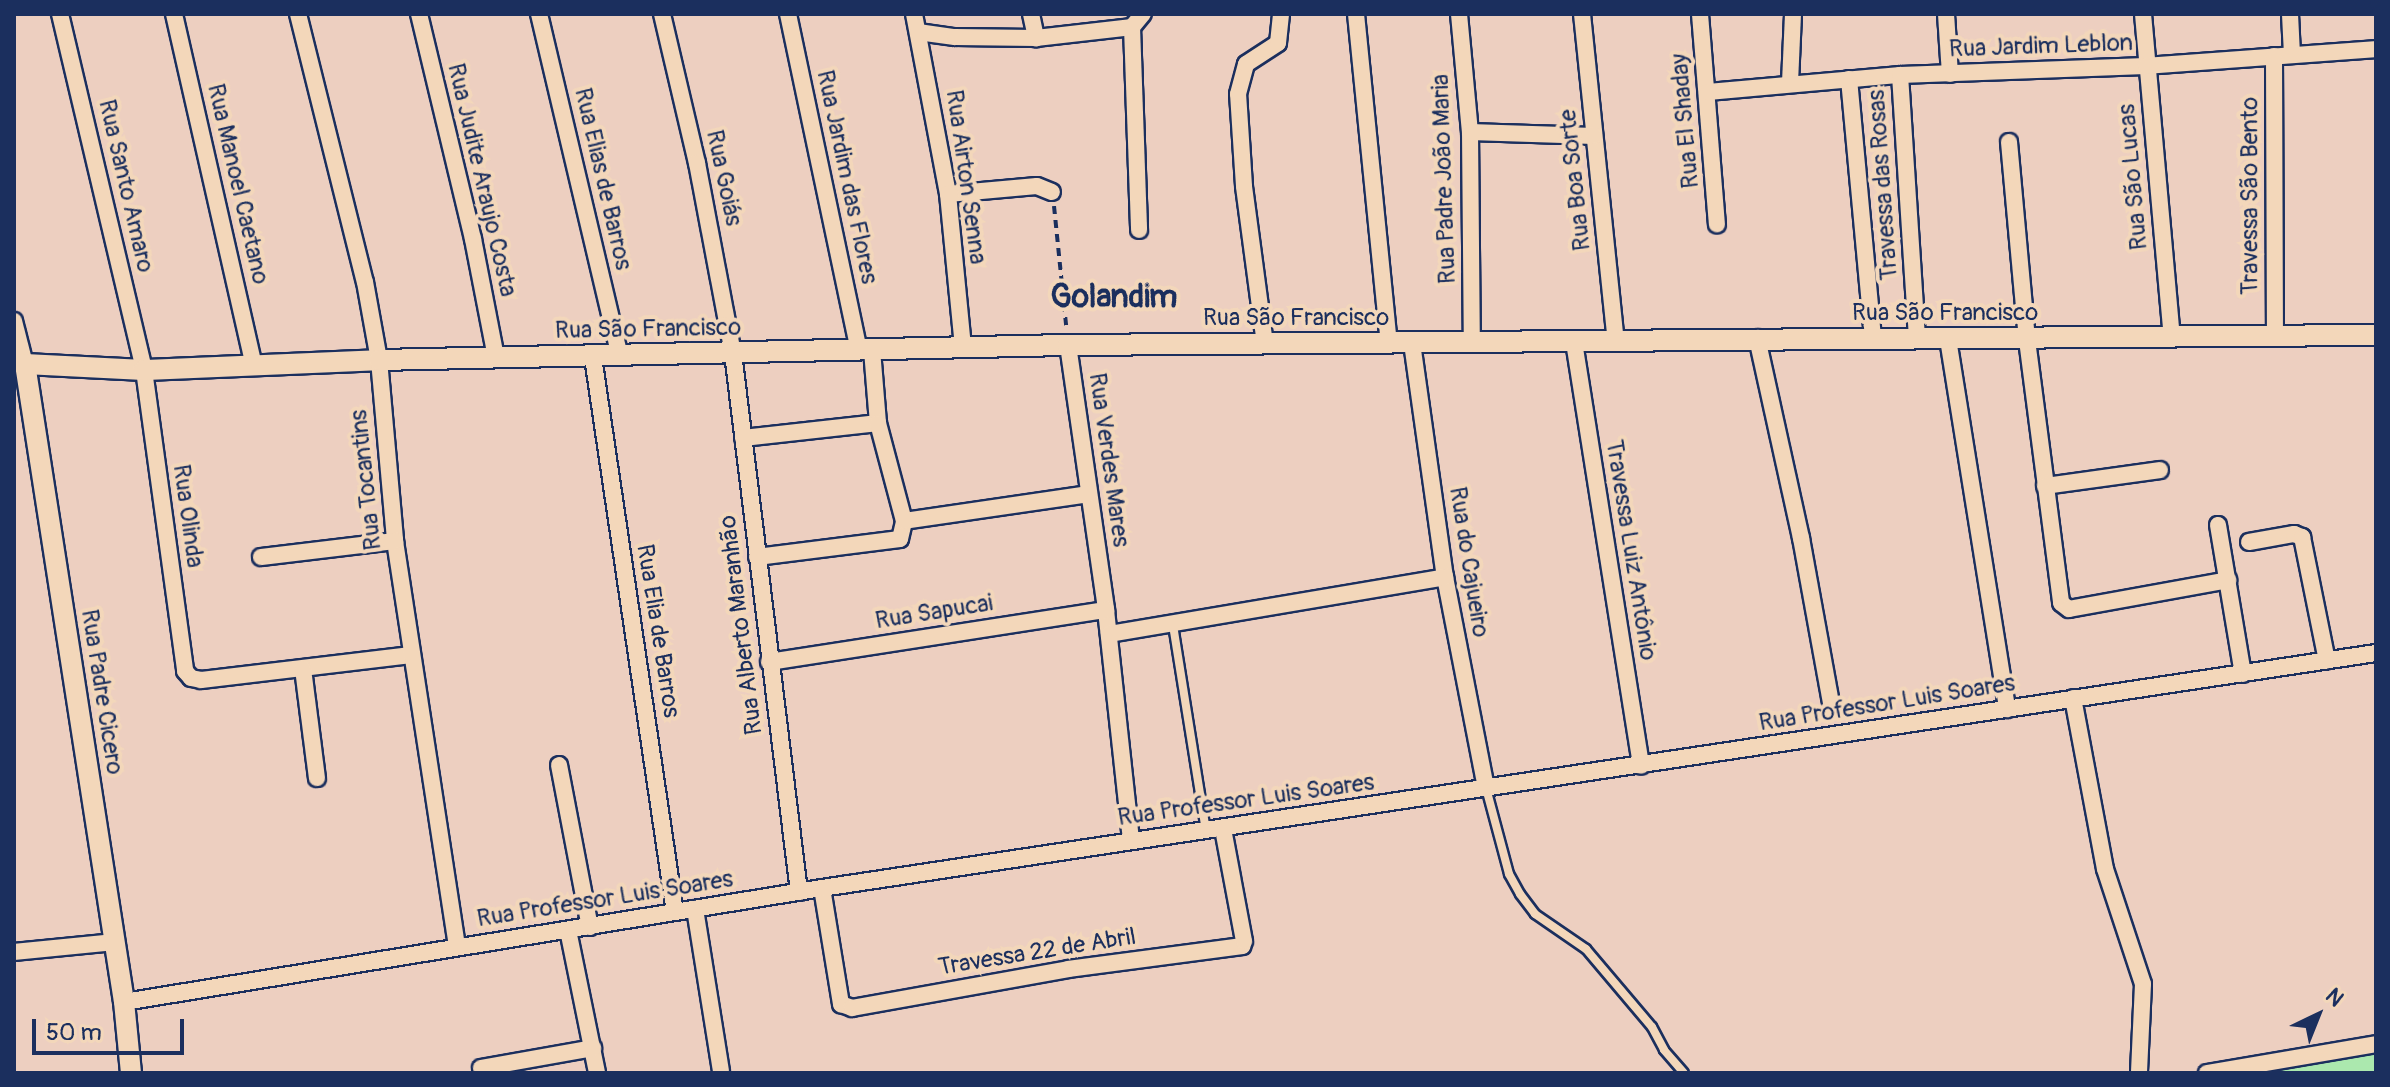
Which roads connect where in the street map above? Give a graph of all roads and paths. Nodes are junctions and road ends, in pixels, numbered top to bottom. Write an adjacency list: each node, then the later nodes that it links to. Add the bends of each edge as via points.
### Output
1 (60, 14): 65 (street, Rua Santo Amaro)
2 (174, 14): 64 (street, Rua Manoel Caetano)
3 (298, 14): 62 (street, Rua Tocantins, via 365,282)
4 (419, 14): 60 (street, Rua Judite Araujo Costa)
5 (539, 14): 59 (street, Rua Elias de Barros)
6 (662, 14): 58 (street, Rua Goiás)
7 (788, 14): 57 (street, Rua Jardim das Flores)
8 (914, 14): 21 (street, Rua Airton Senna)
9 (1031, 14): 22 (street)
10 (1143, 14): 20 (street)
11 (1281, 14): 54 (street, via 1278,43 1246,64 1238,94)
12 (1356, 14): 52 (street)
13 (1459, 14): 32 (street, Rua Padre João Maria)
14 (1582, 14): 33 (street, Rua Boa Sorte)
15 (1700, 14): 31 (street, Rua El Shaday)
16 (1793, 14): 30 (street)
17 (1946, 14): 27 (street)
18 (2143, 14): 26 (street, Rua São Lucas)
19 (2290, 14): 24 (street)
20 (1132, 27): 22 (street); 38 (street)
21 (918, 32): 22 (street); 36 (street, Rua Airton Senna)
22 (1036, 38)
23 (2376, 49): 24 (street, Rua Jardim Leblon)
24 (2292, 55): 25 (street, Rua Jardim Leblon)
25 (2274, 56): 26 (street, Rua Jardim Leblon); 42 (street, Travessa São Bento)
26 (2146, 66): 27 (street, Rua Jardim Leblon); 41 (street, Rua São Lucas)
27 (1950, 74): 28 (street, Rua Jardim Leblon)
28 (1900, 75): 29 (street, Rua Jardim Leblon); 45 (street, Travessa das Rosas)
29 (1849, 79): 30 (street, Rua Jardim Leblon); 44 (street)
30 (1790, 83): 31 (street, Rua Jardim Leblon)
31 (1708, 92): 37 (street, Rua El Shaday)
32 (1470, 132): 33 (street); 50 (street, Rua Padre João Maria)
33 (1594, 136): 49 (street, Rua Boa Sorte)
34 (2009, 142): 48 (street)
35 (1052, 192): 36 (street, via 1037,186); 55 (path, Rua Verdes Mares)
36 (948, 194): 56 (street, Rua Airton Senna)
37 (1717, 224)
38 (1139, 230)
39 (14, 321): 47 (street, Rua Padre Cicero)
40 (2376, 335): 42 (street, Rua São Francisco)
41 (2172, 336): 42 (street, Rua São Francisco); 48 (street, Rua São Francisco)
42 (2275, 336)
43 (1757, 338): 44 (street, Rua São Francisco); 49 (street, Rua São Francisco); 89 (street)
44 (1873, 338): 45 (street, Rua São Francisco)
45 (1917, 338): 46 (street, Rua São Francisco)
46 (1948, 339): 48 (street, Rua São Francisco); 90 (street)
47 (16, 340): 63 (street, Rua Padre Cicero)
48 (2027, 340): 69 (street)
49 (1616, 341): 51 (street, Rua São Francisco)
50 (1472, 342): 51 (street, Rua São Francisco); 53 (street, Rua São Francisco)
51 (1574, 342): 92 (street, Travessa Luiz Antônio)
52 (1389, 343): 53 (street, Rua São Francisco); 54 (street, Rua São Francisco)
53 (1412, 343): 77 (street, Rua do Cajueiro)
54 (1265, 344): 55 (street, Rua São Francisco)
55 (1068, 345): 56 (street, Rua São Francisco); 70 (street, Rua Verdes Mares)
56 (963, 347): 57 (street, Rua São Francisco)
57 (866, 350): 58 (street, Rua São Francisco); 66 (street, Rua Jardim das Flores)
58 (733, 353): 59 (street, Rua São Francisco); 67 (street, Rua Alberto Maranhão)
59 (620, 356): 61 (street, Rua São Francisco)
60 (496, 357): 61 (street, Rua São Francisco); 62 (street, Rua São Francisco)
61 (593, 357): 100 (street, Rua Elia de Barros)
62 (379, 360): 64 (street, Rua São Francisco); 73 (street, Rua Tocantins)
63 (25, 364): 65 (street, Rua São Francisco); 103 (street, Rua Padre Cicero)
64 (254, 365): 65 (street, Rua São Francisco)
65 (144, 370): 86 (street, Rua Olinda, via 189,677)
66 (878, 423): 67 (street); 71 (street, Rua Jardim das Flores)
67 (743, 438): 76 (street, Rua Alberto Maranhão)
68 (2160, 470): 69 (street)
69 (2045, 486): 78 (street, via 2058,597 2064,607)
70 (1088, 494): 71 (street); 79 (street, Rua Verdes Mares)
71 (904, 521): 76 (street, via 900,539 884,543)
72 (2218, 525): 78 (street)
73 (395, 541): 75 (street); 83 (street, Rua Tocantins)
74 (2249, 542): 84 (street, via 2302,537)
75 (261, 557)
76 (757, 557): 85 (street, Rua Alberto Maranhão)
77 (1445, 577): 80 (street); 94 (street, Rua do Cajueiro)
78 (2228, 580): 87 (street)
79 (1106, 610): 81 (street, Rua Verdes Mares); 85 (street, Rua Sapucai)
80 (1173, 625): 81 (street); 95 (lane)
81 (1109, 634): 96 (street, Rua Verdes Mares)
82 (2376, 653): 84 (street, Rua Professor Luis Soares)
83 (412, 655): 86 (street); 104 (street, Rua Tocantins)
84 (2327, 661): 87 (street, Rua Professor Luis Soares)
85 (769, 662): 98 (street, Rua Alberto Maranhão)
86 (303, 669): 93 (street)
87 (2243, 674): 88 (street, Rua Professor Luis Soares)
88 (2073, 698): 90 (street, Rua Professor Luis Soares); 114 (street, via 2105,869 2143,984)
89 (1831, 703)
90 (2007, 709): 92 (street, Rua Professor Luis Soares)
91 (559, 765): 101 (street)
92 (1641, 766): 94 (street, Rua Professor Luis Soares)
93 (317, 778)
94 (1486, 788): 95 (street, Rua Professor Luis Soares); 113 (lane, via 1509,874 1520,894 1535,914 1586,949)
95 (1214, 830): 96 (street, Rua Professor Luis Soares); 97 (street, Travessa 22 de Abril, via 1242,946 1068,969 852,1008 841,1004)
96 (1131, 841): 97 (street, Rua Professor Luis Soares)
97 (822, 888): 98 (street, Rua Professor Luis Soares)
98 (799, 892): 99 (street, Rua Professor Luis Soares)
99 (695, 909): 100 (street, Rua Professor Luis Soares); 110 (street)
100 (675, 912): 101 (street, Rua Professor Luis Soares)
101 (590, 927): 102 (street, Rua Professor Luis Soares)
102 (568, 930): 104 (street, Rua Professor Luis Soares); 108 (street)
103 (115, 942): 105 (street); 106 (street, Rua Padre Cicero)
104 (457, 946): 106 (street, Rua Professor Luis Soares)
105 (14, 952)
106 (124, 1002): 111 (street, Rua Padre Cicero)
107 (2376, 1044): 115 (street)
108 (593, 1048): 109 (street); 112 (street)
109 (481, 1068)
110 (721, 1071)
111 (131, 1073)
112 (597, 1073)
113 (1684, 1073)
114 (2139, 1073)
115 (2207, 1073)

